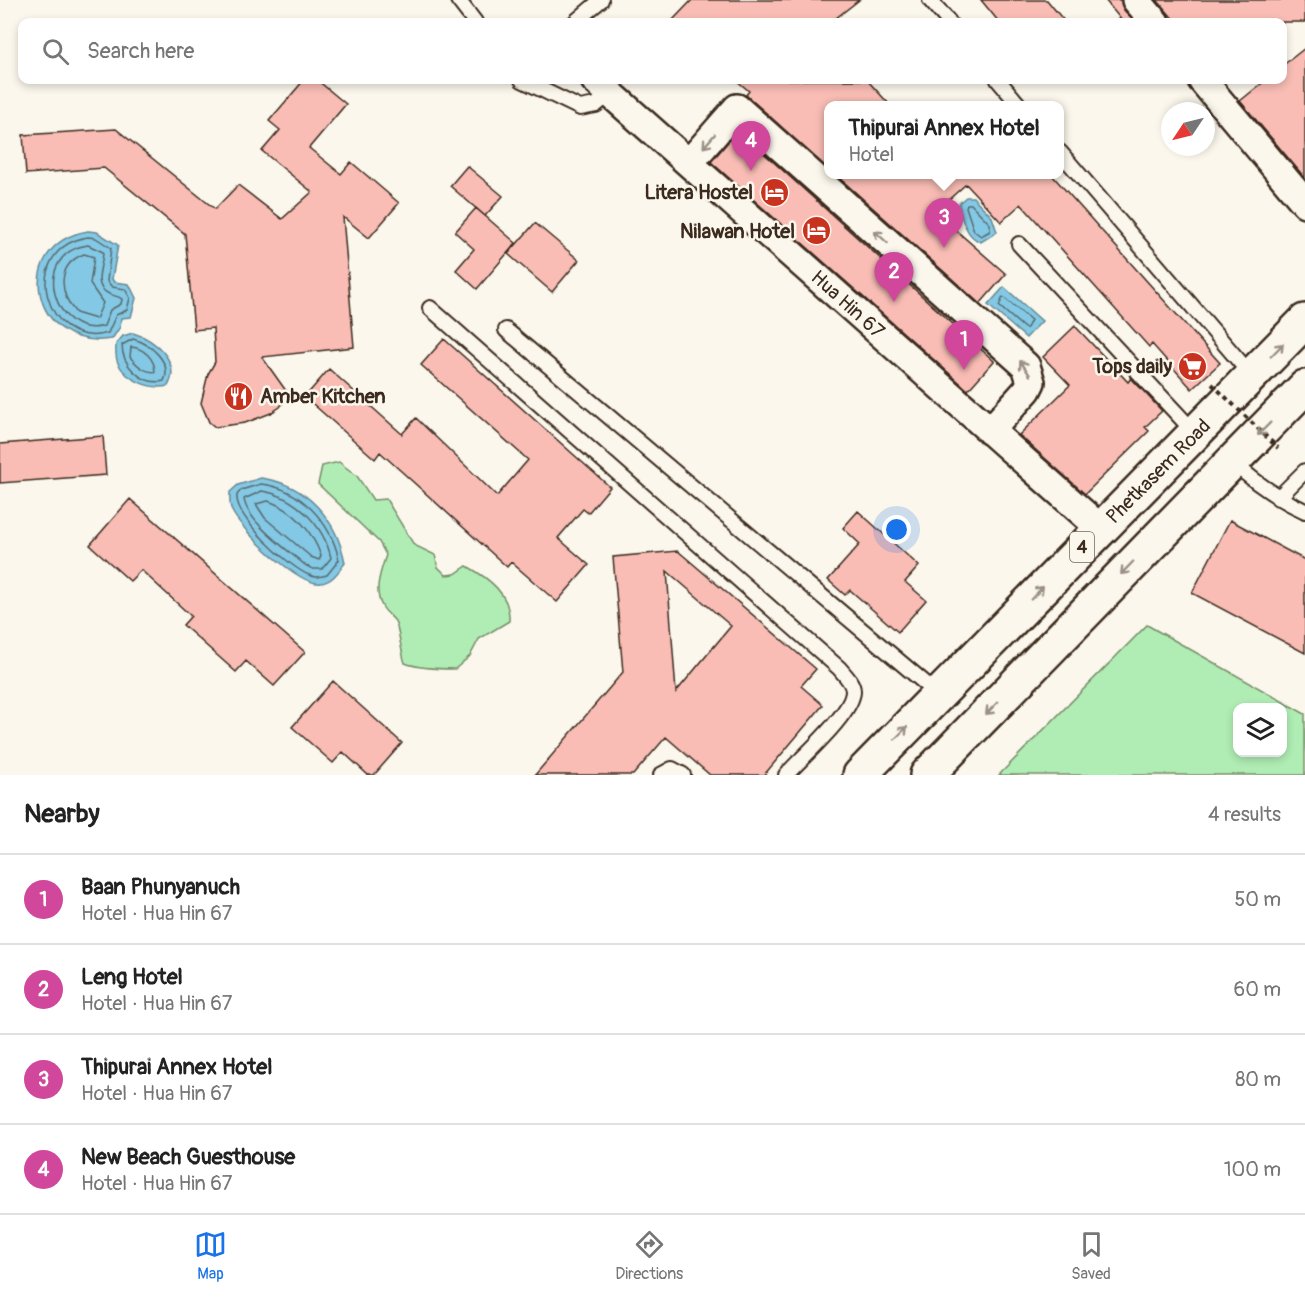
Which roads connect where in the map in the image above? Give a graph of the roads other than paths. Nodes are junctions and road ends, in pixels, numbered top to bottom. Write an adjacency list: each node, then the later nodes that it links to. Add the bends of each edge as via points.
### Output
1 (458, 0): 5 (lane)
2 (601, 0): 6 (lane)
3 (930, 0): 7 (lane)
4 (1136, 0): 8 (street)
5 (472, 18)
6 (580, 18)
7 (946, 18)
8 (1152, 18)
9 (530, 84): 12 (lane, via 580,108 596,105)
10 (1002, 84): 13 (lane)
11 (1205, 84): 16 (street)
12 (603, 86): 15 (street, Hua Hin 67)
13 (1016, 101)
14 (1064, 158): 21 (lane)
15 (689, 163): 23 (street, Hua Hin 67); 23 (street, one-way to 15, via 1027,390 1031,382 1026,366 737,108)
16 (1305, 203)
17 (1019, 244): 24 (lane)
18 (430, 308): 33 (lane, via 850,681 854,690 852,700)
19 (1305, 321): 21 (main road, Phetkasem Road / 4, one-way to 19)
20 (506, 330): 30 (lane)
21 (1252, 376): 24 (main road, Phetkasem Road / 4)
22 (1305, 387): 25 (main road, 4, one-way to 25)
23 (990, 431): 29 (street, Hua Hin 67)
24 (1195, 434): 29 (main road, Phetkasem Road / 4)
25 (1232, 460): 27 (lane); 35 (main road, 4, one-way to 35)
26 (1305, 471): 27 (lane)
27 (1278, 498): 28 (lane)
28 (1305, 510)
29 (1100, 528): 30 (main road, Phetkasem Road / 4, one-way to 29)
30 (938, 694): 34 (main road, Phetkasem Road / 4, one-way to 30)
31 (661, 775): 32 (lane, via 672,769)
32 (683, 775)
33 (786, 775)
34 (860, 775)
35 (927, 775)

